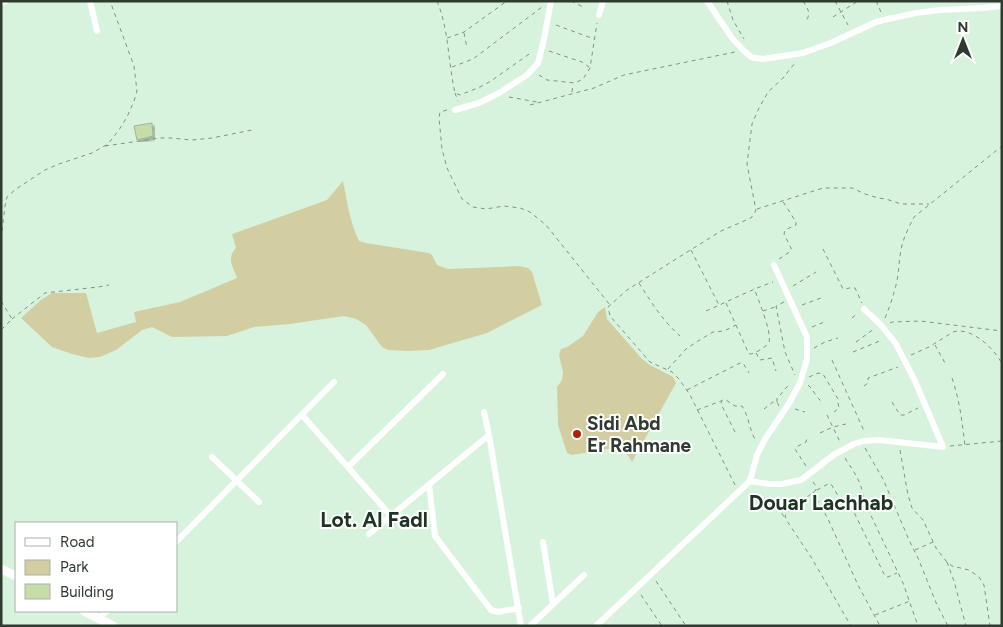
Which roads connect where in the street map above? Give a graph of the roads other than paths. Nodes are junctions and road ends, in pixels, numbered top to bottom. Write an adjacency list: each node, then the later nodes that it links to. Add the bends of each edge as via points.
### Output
1 (6, 1): 6 (street)
2 (90, 1): 9 (street)
3 (551, 1): 10 (street, via 538,63 527,75 499,93)
4 (602, 1): 8 (street)
5 (707, 1): 7 (street, via 744,51 751,57 763,59 803,53 884,20 940,10)
6 (1, 2)
7 (1002, 6)
8 (599, 14)
9 (97, 31)
10 (458, 109)
11 (774, 265): 21 (street, via 804,329 807,353 800,383 760,448)
12 (864, 309): 21 (street, via 896,344 943,447 865,441 842,450 801,480 782,484)
13 (443, 374): 19 (street)
14 (334, 382): 16 (street)
15 (484, 412): 17 (street)
16 (302, 415): 19 (street); 20 (street)
17 (489, 436): 22 (street); 32 (street)
18 (212, 457): 20 (street)
19 (348, 467): 24 (street)
20 (237, 481): 23 (street); 26 (street)
21 (750, 481): 39 (street)
22 (429, 484): 24 (street); 32 (street, via 435,536 491,610 498,612)
23 (259, 502)
24 (390, 515): 25 (street)
25 (368, 534)
26 (178, 540)
27 (543, 542): 31 (street)
28 (1, 569): 30 (street)
29 (584, 574): 31 (street)
30 (15, 576)
31 (553, 604): 38 (street)
32 (518, 608): 37 (street)
33 (86, 612): 35 (street)
34 (106, 612): 35 (street)
35 (99, 618): 36 (street)
36 (113, 626)
37 (522, 626)
38 (530, 626)
39 (596, 626)

